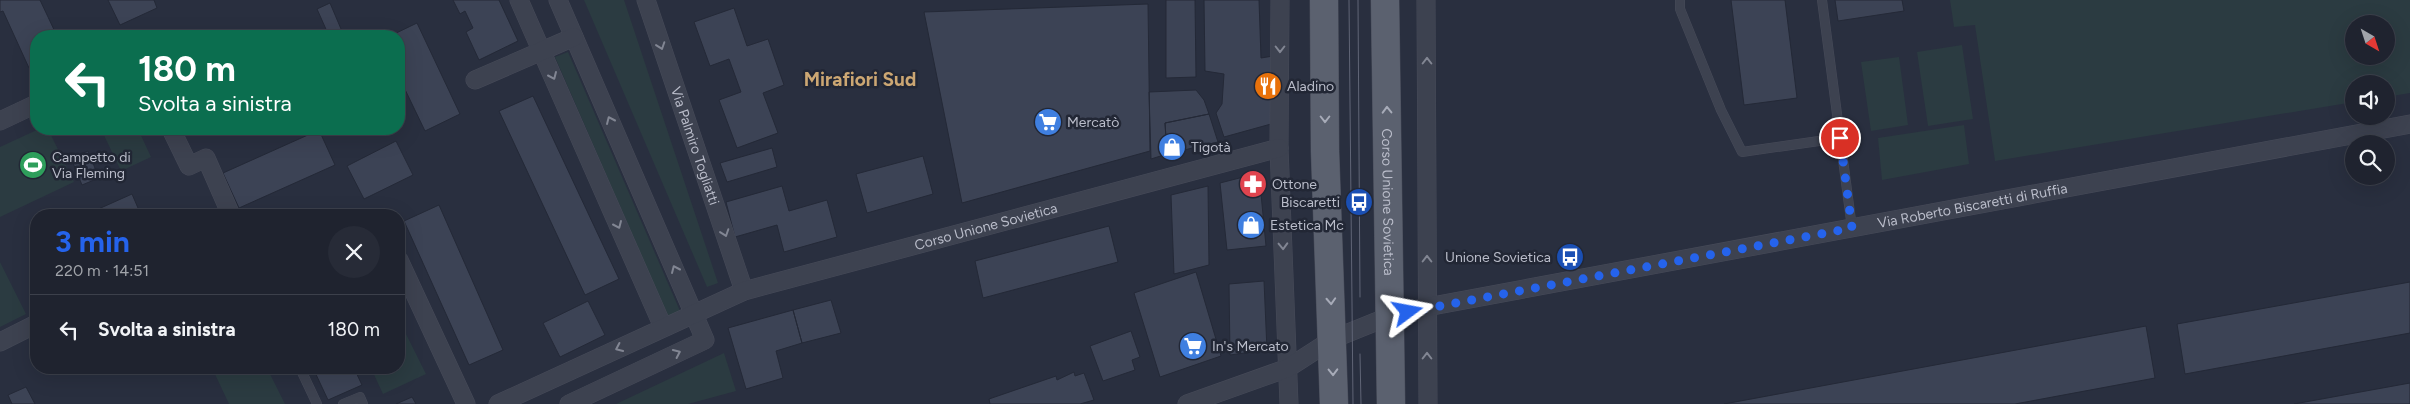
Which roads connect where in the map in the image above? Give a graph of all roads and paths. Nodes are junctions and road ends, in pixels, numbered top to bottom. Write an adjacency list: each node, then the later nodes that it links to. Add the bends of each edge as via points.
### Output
1 (519, 0): 11 (street)
2 (558, 0): 10 (street)
3 (646, 0): 22 (street, Via Palmiro Togliatti, one-way to 22)
4 (1280, 0): 18 (street, one-way to 18)
5 (1324, 0): 28 (main road, one-way to 28, via 1325,152)
6 (1385, 0): 25 (main road, Corso Unione Sovietica, one-way to 6)
7 (1426, 0): 23 (street, one-way to 7)
8 (1680, 0): 17 (lane, via 1680,9 1721,110 1742,152)
9 (1822, 0): 17 (lane)
10 (574, 37): 11 (street); 24 (street, one-way to 10)
11 (542, 51): 12 (street); 27 (street, one-way to 27)
12 (475, 80)
13 (30, 107): 14 (street)
14 (0, 121)
15 (2410, 124): 20 (street, Via Roberto Biscaretti di Ruffia)
16 (174, 135): 19 (street, via 189,166 206,158)
17 (1840, 138): 20 (lane)
18 (1279, 148): 22 (street, Corso Unione Sovietica); 30 (street, one-way to 30)
19 (228, 209)
20 (1852, 228): 23 (street, Via Roberto Biscaretti di Ruffia)
21 (405, 273): 35 (street)
22 (744, 291): 24 (street, Corso Unione Sovietica)
23 (1427, 307): 25 (street, Via Roberto Biscaretti di Ruffia); 42 (street, one-way to 23)
24 (695, 313): 27 (street); 37 (street, one-way to 24, via 705,340)
25 (1390, 316): 28 (street, Via Roberto Biscaretti di Ruffia); 41 (main road, Corso Unione Sovietica)
26 (30, 327): 29 (street)
27 (663, 328): 36 (street, one-way to 36)
28 (1333, 339): 30 (street, Via Roberto Biscaretti di Ruffia); 40 (main road, one-way to 40)
29 (0, 342)
30 (1288, 368): 38 (street, Via Roberto Biscaretti di Ruffia); 39 (street)
31 (303, 374): 32 (lane)
32 (317, 404)
33 (343, 404): 34 (lane, via 360,397)
34 (363, 404)
35 (466, 404)
36 (498, 404)
37 (569, 404)
38 (1187, 404)
39 (1289, 404)
40 (1334, 404)
41 (1390, 404)
42 (1428, 404)

